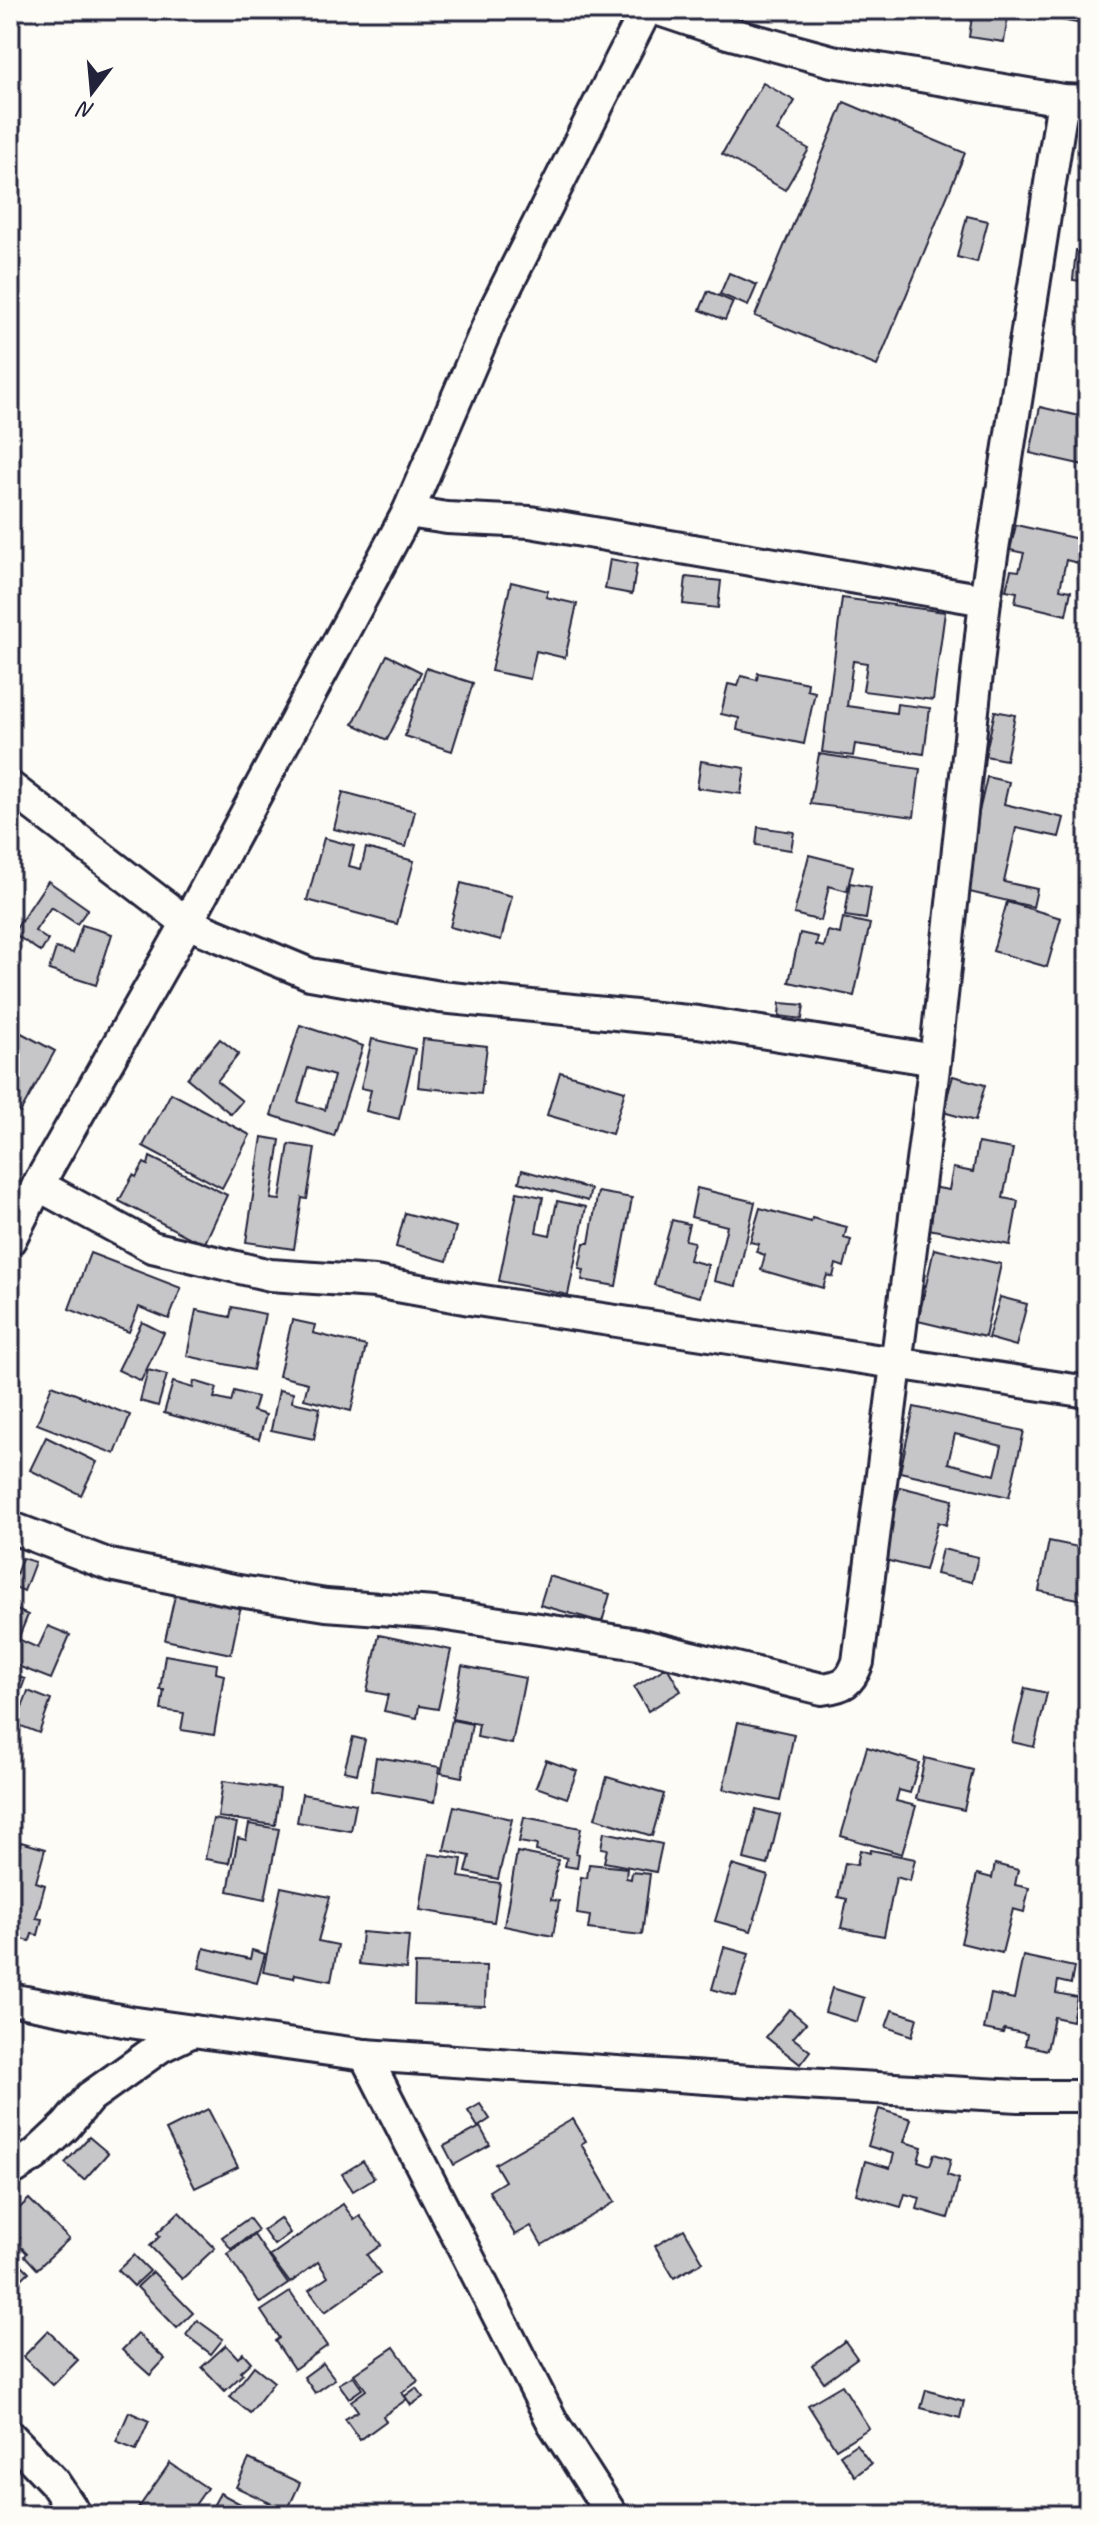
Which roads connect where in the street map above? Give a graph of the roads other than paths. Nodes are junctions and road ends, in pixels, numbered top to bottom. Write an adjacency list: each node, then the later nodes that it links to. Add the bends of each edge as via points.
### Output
1 (646, 10): 4 (street, via 495,309)
2 (659, 10): 3 (street, via 832,61)
3 (1076, 100): 5 (street)
4 (408, 512): 5 (street, via 530,522); 7 (street)
5 (985, 600): 8 (street)
6 (10, 787): 7 (street)
7 (187, 923): 8 (street, via 310,974 440,997 698,1022); 9 (street)
8 (935, 1060): 11 (street)
9 (38, 1185): 10 (street); 11 (street, via 152,1247 270,1275 375,1282)
10 (10, 1240)
11 (896, 1362): 12 (street); 13 (street, via 858,1662 840,1687 822,1689 638,1644 233,1590 110,1565)
12 (1088, 1392)
13 (10, 1527)
14 (10, 1999): 15 (street)
15 (193, 2031): 16 (street); 18 (street, via 160,2047 90,2097 35,2155)
16 (365, 2055): 17 (street, via 751,2081); 21 (street, via 553,2423)
17 (1088, 2096)
18 (10, 2171)
19 (10, 2436): 20 (street, via 54,2482)
20 (76, 2515)
21 (612, 2515)

